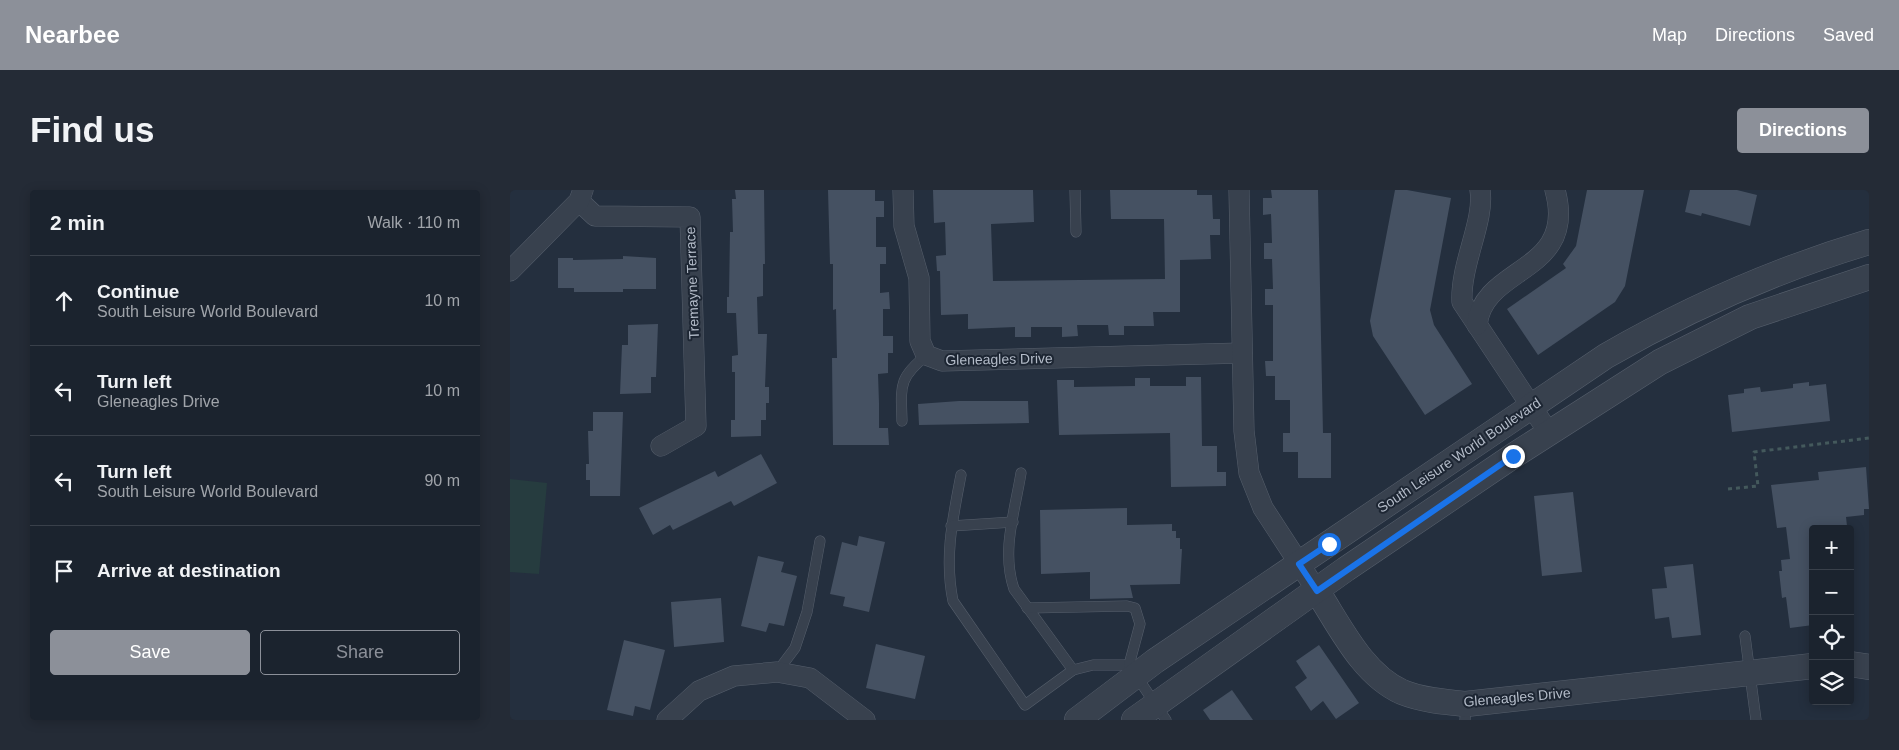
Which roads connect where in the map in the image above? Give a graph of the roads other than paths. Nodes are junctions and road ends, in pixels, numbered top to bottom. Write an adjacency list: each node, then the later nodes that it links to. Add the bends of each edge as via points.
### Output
1 (903, 190): 13 (street, Gleneagles Drive, via 904,226 919,278 920,342)
2 (1075, 190): 7 (lane)
3 (1239, 190): 12 (street, Gleneagles Drive)
4 (1555, 190): 11 (street, via 1559,206 1558,225 1551,244 1535,262 1488,296 1478,312)
5 (1483, 192): 11 (street, via 1461,285 1462,302)
6 (581, 195): 9 (street); 17 (street, Tremayne Terrace, via 595,216 690,217 696,426)
7 (1076, 232)
8 (1869, 242): 14 (street, South Leisure World Boulevard, via 1744,285 1689,311 1606,356)
9 (510, 271)
10 (1869, 277): 16 (street, via 1750,317 1704,339 1638,375)
11 (1477, 326): 14 (street)
12 (1242, 353): 13 (street, Gleneagles Drive, via 942,361); 23 (street, Gleneagles Drive, via 1244,431 1249,473 1263,508)
13 (927, 355): 15 (lane, via 911,368 903,380)
14 (1531, 406): 16 (street); 23 (street, South Leisure World Boulevard)
15 (902, 421)
16 (1549, 433): 24 (street)
17 (660, 446)
18 (1021, 473): 20 (lane)
19 (961, 475): 21 (lane)
20 (1013, 522): 21 (lane); 25 (lane, via 1007,555 1009,573 1014,589)
21 (951, 526): 30 (lane, via 949,580 953,601 1025,704)
22 (820, 542): 32 (lane, via 807,612 795,648)
23 (1299, 564): 24 (street, Gleneagles Drive); 31 (street, South Leisure World Boulevard)
24 (1317, 591): 34 (street); 35 (street, Gleneagles Drive, via 1357,653 1377,674 1402,691)
25 (1027, 608): 30 (lane); 31 (lane, via 1135,608 1140,624)
26 (1745, 636): 33 (lane)
27 (1854, 665): 29 (street)
28 (1809, 666): 33 (street, Gleneagles Drive)
29 (1869, 667)
30 (1073, 670): 31 (lane, via 1093,665)
31 (1132, 670): 34 (lane); 38 (street, South Leisure World Boulevard)
32 (777, 672): 36 (street, via 734,676 699,691); 37 (street, via 810,678)
33 (1750, 673): 35 (street, Gleneagles Drive); 40 (lane)
34 (1161, 712): 39 (street)
35 (1466, 712)
36 (668, 720)
37 (865, 720)
38 (1077, 720)
39 (1134, 720)
40 (1756, 720)

